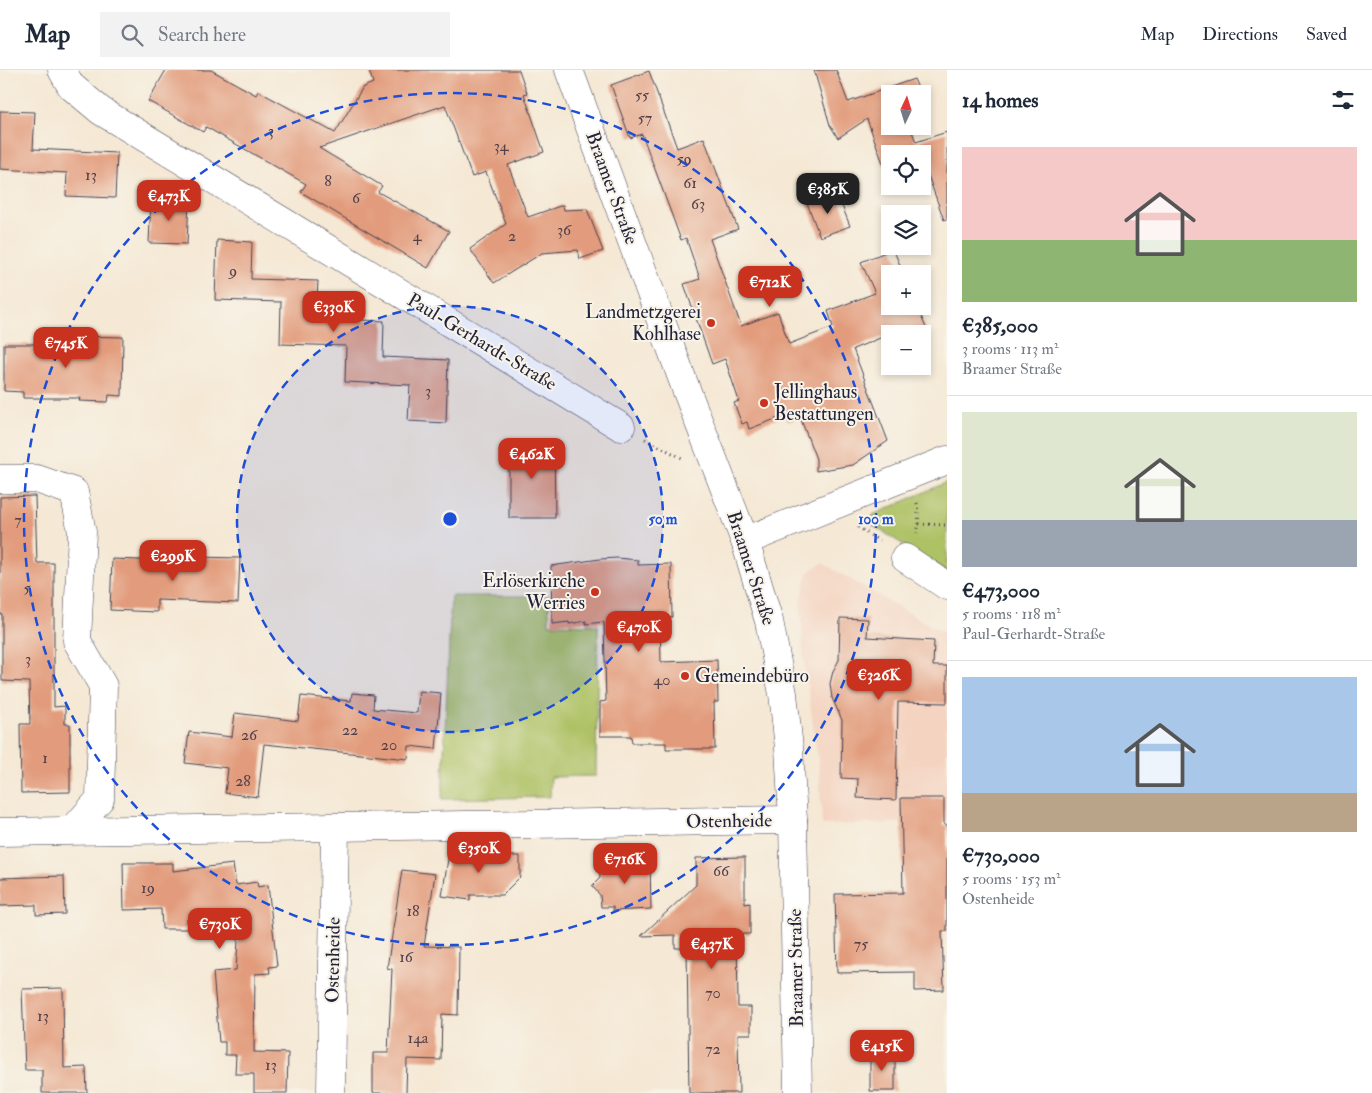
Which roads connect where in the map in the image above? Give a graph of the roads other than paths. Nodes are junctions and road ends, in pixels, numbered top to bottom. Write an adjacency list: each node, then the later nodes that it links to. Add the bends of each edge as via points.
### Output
1 (62, 70): 3 (street, Paul-Gerhardt-Straße, via 71,86 100,111)
2 (569, 70): 6 (street, Braamer Straße)
3 (621, 427)
4 (947, 460): 6 (street)
5 (0, 479): 11 (street, via 37,479 74,492 82,532 77,641 103,686 100,799)
6 (744, 541): 9 (street, Braamer Straße, via 769,621 783,694)
7 (905, 558): 8 (street)
8 (947, 586)
9 (793, 820): 10 (street, Ostenheide); 14 (street, Braamer Straße)
10 (336, 828): 11 (street, Ostenheide); 13 (street, Ostenheide)
11 (72, 831): 12 (street, Ostenheide)
12 (0, 832)
13 (331, 1093)
14 (798, 1093)

